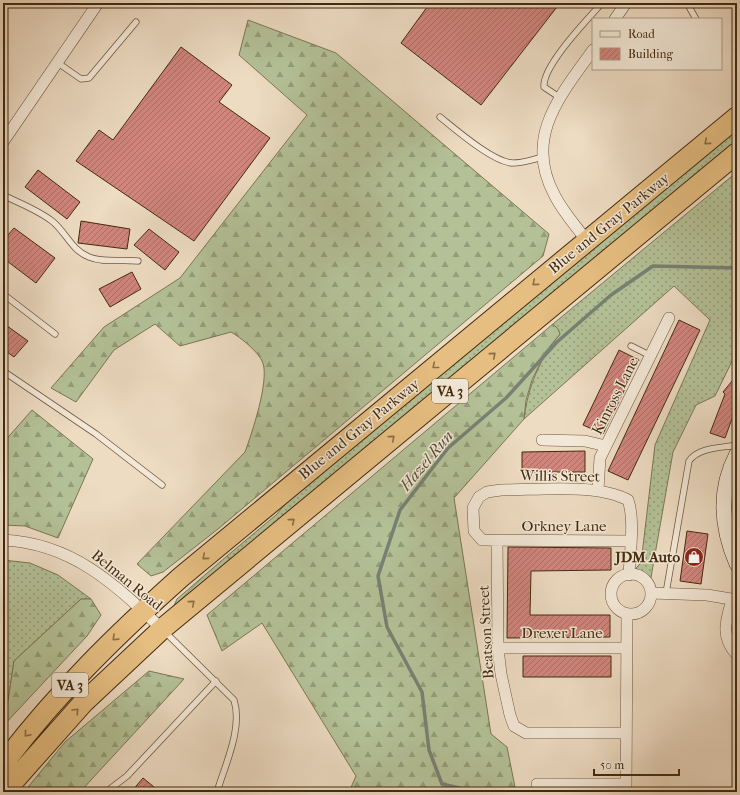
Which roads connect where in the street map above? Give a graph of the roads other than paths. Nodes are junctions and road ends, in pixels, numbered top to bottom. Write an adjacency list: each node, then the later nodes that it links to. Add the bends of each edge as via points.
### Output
1 (98, 3): 9 (street)
2 (602, 3): 10 (lane, via 575,33 547,71 543,81 544,87)
3 (626, 3): 5 (street)
4 (687, 3): 6 (lane)
5 (616, 18)
6 (695, 18)
7 (136, 22): 9 (lane, via 86,80)
8 (592, 51): 10 (street)
9 (58, 63): 13 (street)
10 (559, 97): 15 (street, via 548,120 544,136)
11 (440, 117): 15 (lane, via 479,147 505,162 513,163)
12 (737, 117): 17 (highway, Blue and Gray Parkway / VA 3, one-way to 17)
13 (3, 142)
14 (737, 153): 41 (highway, Blue and Gray Parkway / VA 3, one-way to 14)
15 (544, 157): 17 (street, via 546,173 554,196)
16 (3, 195): 18 (lane, via 53,221 81,254 99,259)
17 (587, 241): 39 (highway, Blue and Gray Parkway / VA 3, one-way to 39, via 229,536)
18 (138, 261)
19 (3, 294): 21 (lane)
20 (669, 318): 23 (street, Kinross Lane)
21 (55, 334)
22 (630, 346): 23 (lane)
23 (652, 356): 27 (street, Kinross Lane)
24 (3, 371): 29 (lane, via 96,434)
25 (542, 440): 27 (street, via 585,441)
26 (737, 445): 37 (lane, via 700,452 693,455 689,461)
27 (606, 446): 30 (street, Kinross Lane, via 600,458)
28 (737, 454): 34 (main road, via 729,474 723,511 725,529)
29 (162, 485)
30 (598, 490): 32 (street, Willis Street, via 487,492 479,497 473,508 474,531 482,540); 33 (street, Willis Street, via 628,500 631,509)
31 (3, 540): 39 (street, Belman Road, via 35,544 79,560 130,598)
32 (497, 540): 33 (street, Orkney Lane); 42 (street, Beatson Street)
33 (630, 541): 35 (street, Willis Street)
34 (737, 564)
35 (629, 575): 36 (street, via 643,579); 40 (street, via 615,582 611,594 615,607)
36 (651, 593): 37 (street); 40 (street, via 647,606 640,612)
37 (666, 593): 38 (street, via 707,595)
38 (735, 600): 44 (street, via 725,623 730,646)
39 (143, 611): 41 (street, Belman Road); 47 (highway, Blue and Gray Parkway / VA 3, one-way to 47, via 76,677)
40 (627, 614): 43 (street)
41 (162, 629): 45 (lane); 51 (highway, Blue and Gray Parkway / VA 3, one-way to 41, via 84,703)
42 (498, 648): 43 (street, Drever Lane); 46 (street, Beatson Street, via 501,674 514,726 526,733)
43 (626, 648): 46 (street)
44 (737, 655)
45 (216, 681): 52 (lane, via 127,776); 53 (lane, via 234,700 237,715 237,727)
46 (626, 733): 50 (street)
47 (3, 764)
48 (537, 784): 49 (street)
49 (576, 788): 50 (street)
50 (626, 788)
51 (4, 792)
52 (106, 792)
53 (217, 792)

